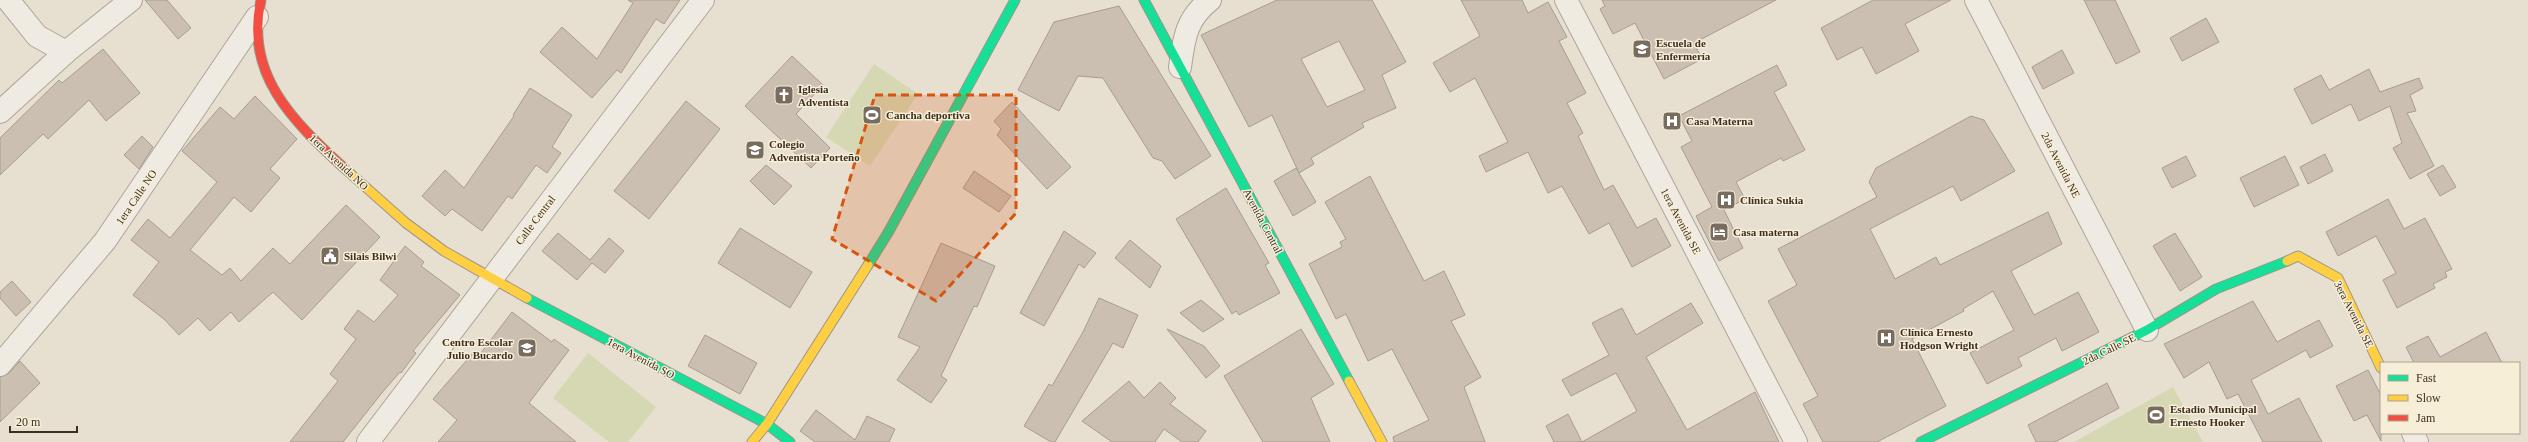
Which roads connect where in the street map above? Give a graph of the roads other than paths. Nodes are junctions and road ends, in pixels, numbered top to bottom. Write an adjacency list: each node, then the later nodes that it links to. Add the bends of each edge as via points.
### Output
1 (8, 0): 10 (street, via 37,36)
2 (131, 0): 10 (street)
3 (703, 0): 14 (street, Calle Central)
4 (1015, 0): 18 (street, via 889,231)
5 (1144, 0): 11 (street, Avenida Central)
6 (1210, 0): 11 (street, via 1196,11 1185,34)
7 (1566, 0): 23 (street, 1era Avenida SE)
8 (1976, 0): 15 (street, 2da Avenida NE)
9 (259, 9): 14 (street, 1era Avenida NO, via 258,46 264,71 278,102 319,145 406,223 444,251); 16 (street, 1era Calle NO, via 105,241)
10 (66, 52): 12 (street)
11 (1180, 67): 22 (street, Avenida Central)
12 (0, 112)
13 (2298, 256): 15 (street, 2da Calle SE, via 2216,289); 17 (street, 3era Avenida SE, via 2338,278)
14 (490, 279): 18 (street, 1era Avenida SO); 19 (street, Calle Central)
15 (2147, 330): 24 (street, 2da Calle SE)
16 (0, 365)
17 (2380, 366)
18 (767, 424): 20 (street); 21 (street, 1era Avenida SO)
19 (368, 442)
20 (752, 442)
21 (790, 442)
22 (1382, 442)
23 (1796, 442)
24 (1921, 442)

